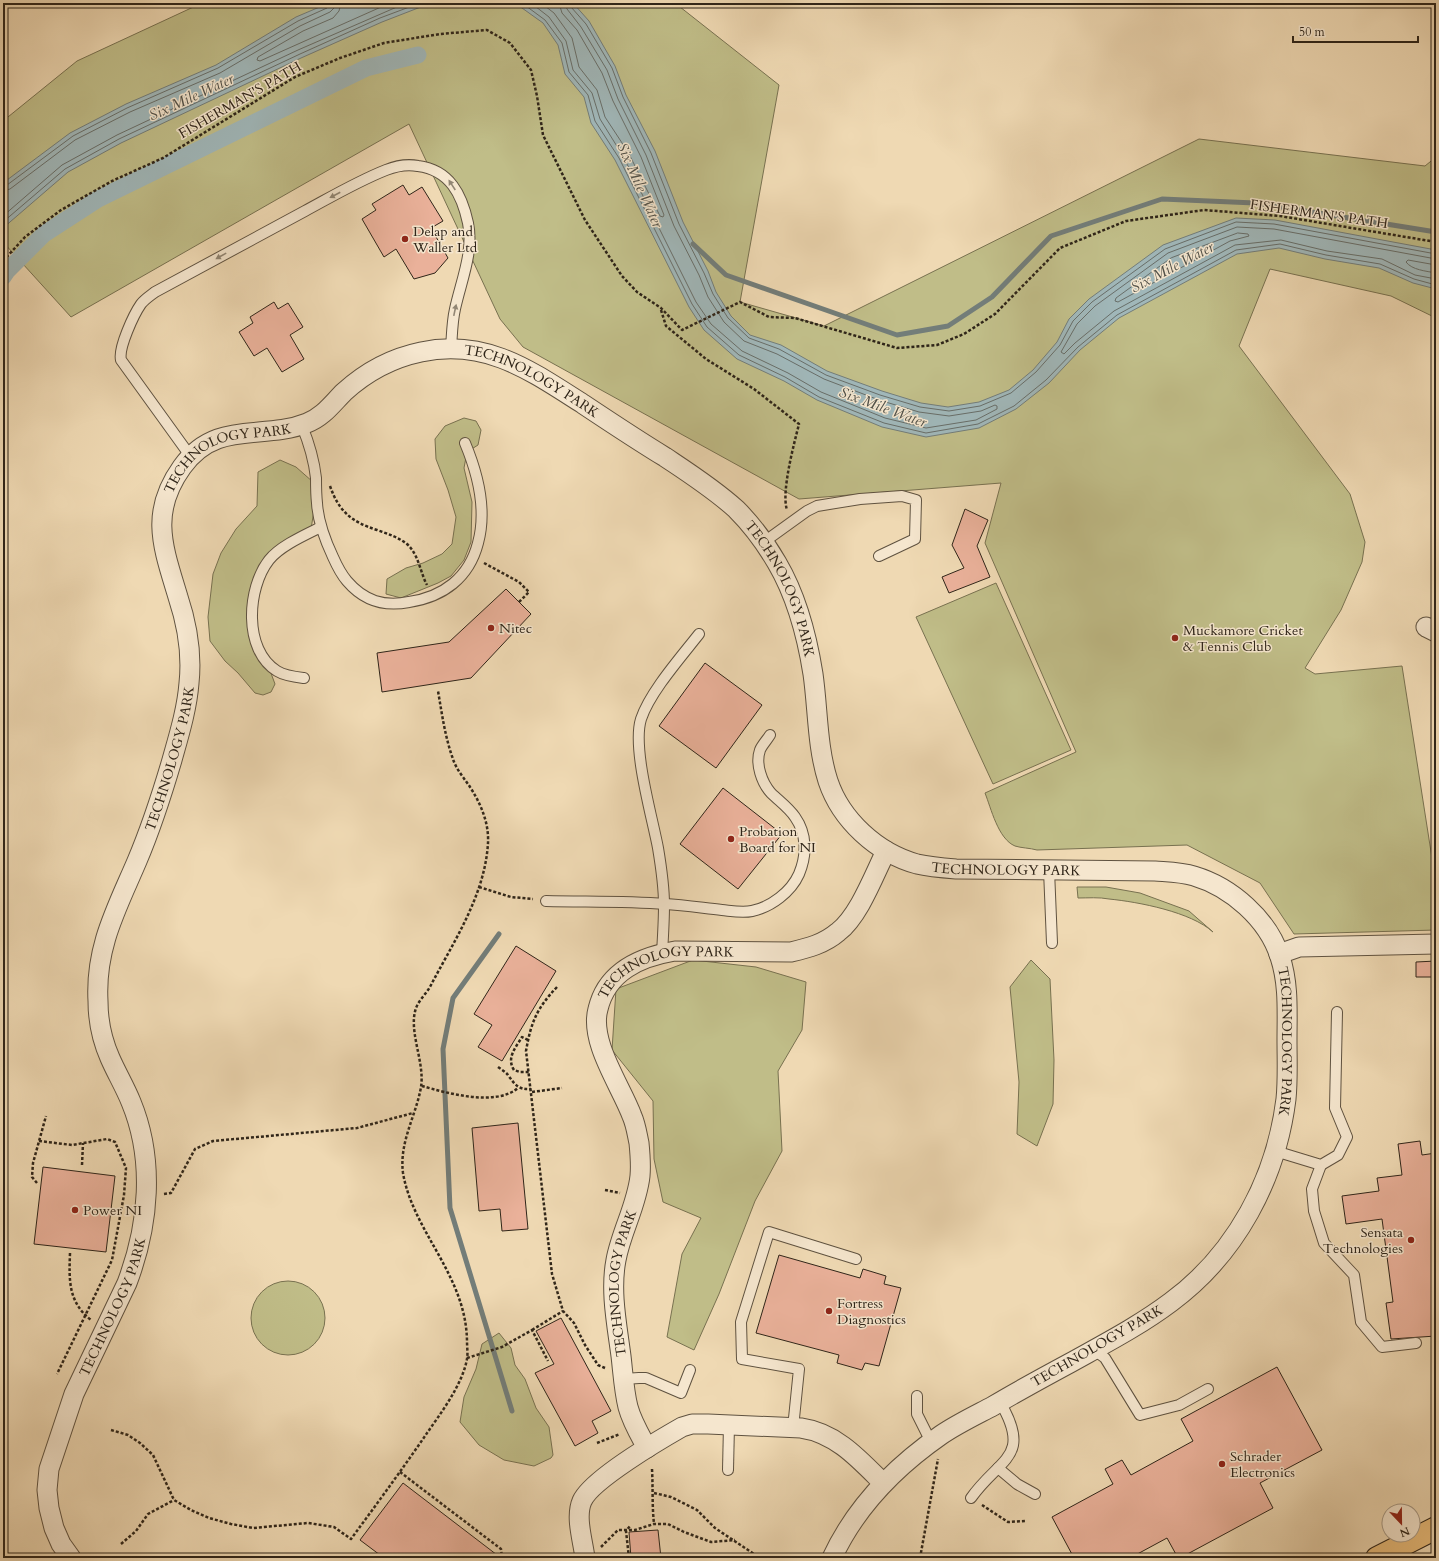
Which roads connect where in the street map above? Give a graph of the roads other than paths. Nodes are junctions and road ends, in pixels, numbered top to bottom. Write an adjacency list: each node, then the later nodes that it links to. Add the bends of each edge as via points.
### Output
1 (452, 348): 2 (street, TECHNOLOGY PARK, via 416,353 370,371 346,390 317,419); 4 (lane, one-way to 4, via 454,315 470,240 462,203 446,176 435,170 411,165 387,169 155,292 137,310 121,351 121,360); 6 (street, TECHNOLOGY PARK, via 500,356 540,376 700,480 735,509)
2 (302, 426): 4 (street, TECHNOLOGY PARK, via 287,430 231,434 211,442); 5 (lane, via 309,444 316,478)
3 (465, 443): 5 (lane, via 476,475 481,527 474,556 459,578 443,592 410,602 385,604 363,596 341,573)
4 (191, 457): 41 (street, TECHNOLOGY PARK, via 180,470 166,498 161,524 165,556 181,607 188,641 188,695 163,792 138,859 109,925 98,972 97,999 102,1037 134,1109 144,1148 147,1174 146,1208 139,1248 127,1283 74,1394 49,1469 48,1508 61,1544)
5 (321, 527): 9 (lane, via 270,558 259,576 252,610 254,636 259,651 267,662 278,671)
6 (764, 542): 7 (lane, via 817,506 902,496 916,500 915,539); 11 (street, TECHNOLOGY PARK, via 790,586 806,636 813,672 822,753 834,796 842,811 854,824)
7 (879, 556)
8 (699, 634): 14 (lane, via 655,693 641,720 641,764 658,849)
9 (304, 678)
10 (770, 735): 14 (lane, via 759,753 761,774 770,792 794,815 805,844 804,860 794,881 778,898 752,911)
11 (886, 851): 12 (street, TECHNOLOGY PARK, via 919,865 934,867); 17 (street, TECHNOLOGY PARK, via 857,909 839,932 824,942 791,952)
12 (1049, 870): 15 (lane); 18 (street, TECHNOLOGY PARK, via 1174,872 1212,882 1242,902 1272,938)
13 (546, 901): 14 (lane)
14 (664, 904): 17 (lane)
15 (1052, 943)
16 (1436, 944): 18 (street, via 1299,947)
17 (662, 953): 26 (street, TECHNOLOGY PARK, via 636,962 617,976 603,995 597,1009 599,1038 633,1118 639,1144 640,1176 618,1249 614,1280)
18 (1279, 954): 20 (street, TECHNOLOGY PARK, via 1287,993 1288,1078)
19 (1337, 1012): 21 (lane, via 1336,1108 1347,1137 1338,1155)
20 (1276, 1151): 21 (lane); 24 (street, TECHNOLOGY PARK, via 1261,1192 1236,1236 1206,1272 1153,1315)
21 (1321, 1165): 23 (lane, via 1312,1189 1314,1211 1324,1243 1354,1275 1361,1322 1382,1347)
22 (856, 1259): 31 (lane, via 769,1232 742,1322 742,1359 799,1369)
23 (1416, 1343)
24 (1094, 1350): 27 (lane, via 1105,1358 1140,1415 1179,1405); 29 (street, TECHNOLOGY PARK)
25 (690, 1370): 26 (lane, via 681,1394 646,1378)
26 (624, 1379): 33 (street, TECHNOLOGY PARK, via 628,1406)
27 (1208, 1388)
28 (916, 1396): 32 (lane, via 917,1414)
29 (1000, 1402): 32 (street, TECHNOLOGY PARK); 34 (lane, via 1013,1426 1014,1438 1009,1456)
30 (729, 1425): 31 (street); 33 (street, via 682,1426); 35 (lane)
31 (794, 1428): 36 (street, via 816,1431 832,1439 861,1460)
32 (931, 1442): 36 (street, TECHNOLOGY PARK)
33 (647, 1448): 40 (street, via 598,1482 582,1501 579,1513)
34 (998, 1468): 37 (lane, via 1017,1484); 38 (lane)
35 (728, 1470)
36 (883, 1483): 42 (street, TECHNOLOGY PARK, via 856,1516)
37 (1035, 1494)
38 (971, 1498)
39 (1436, 1528): 43 (highway)
40 (585, 1557)
41 (71, 1558)
42 (832, 1558)
43 (1377, 1558)

